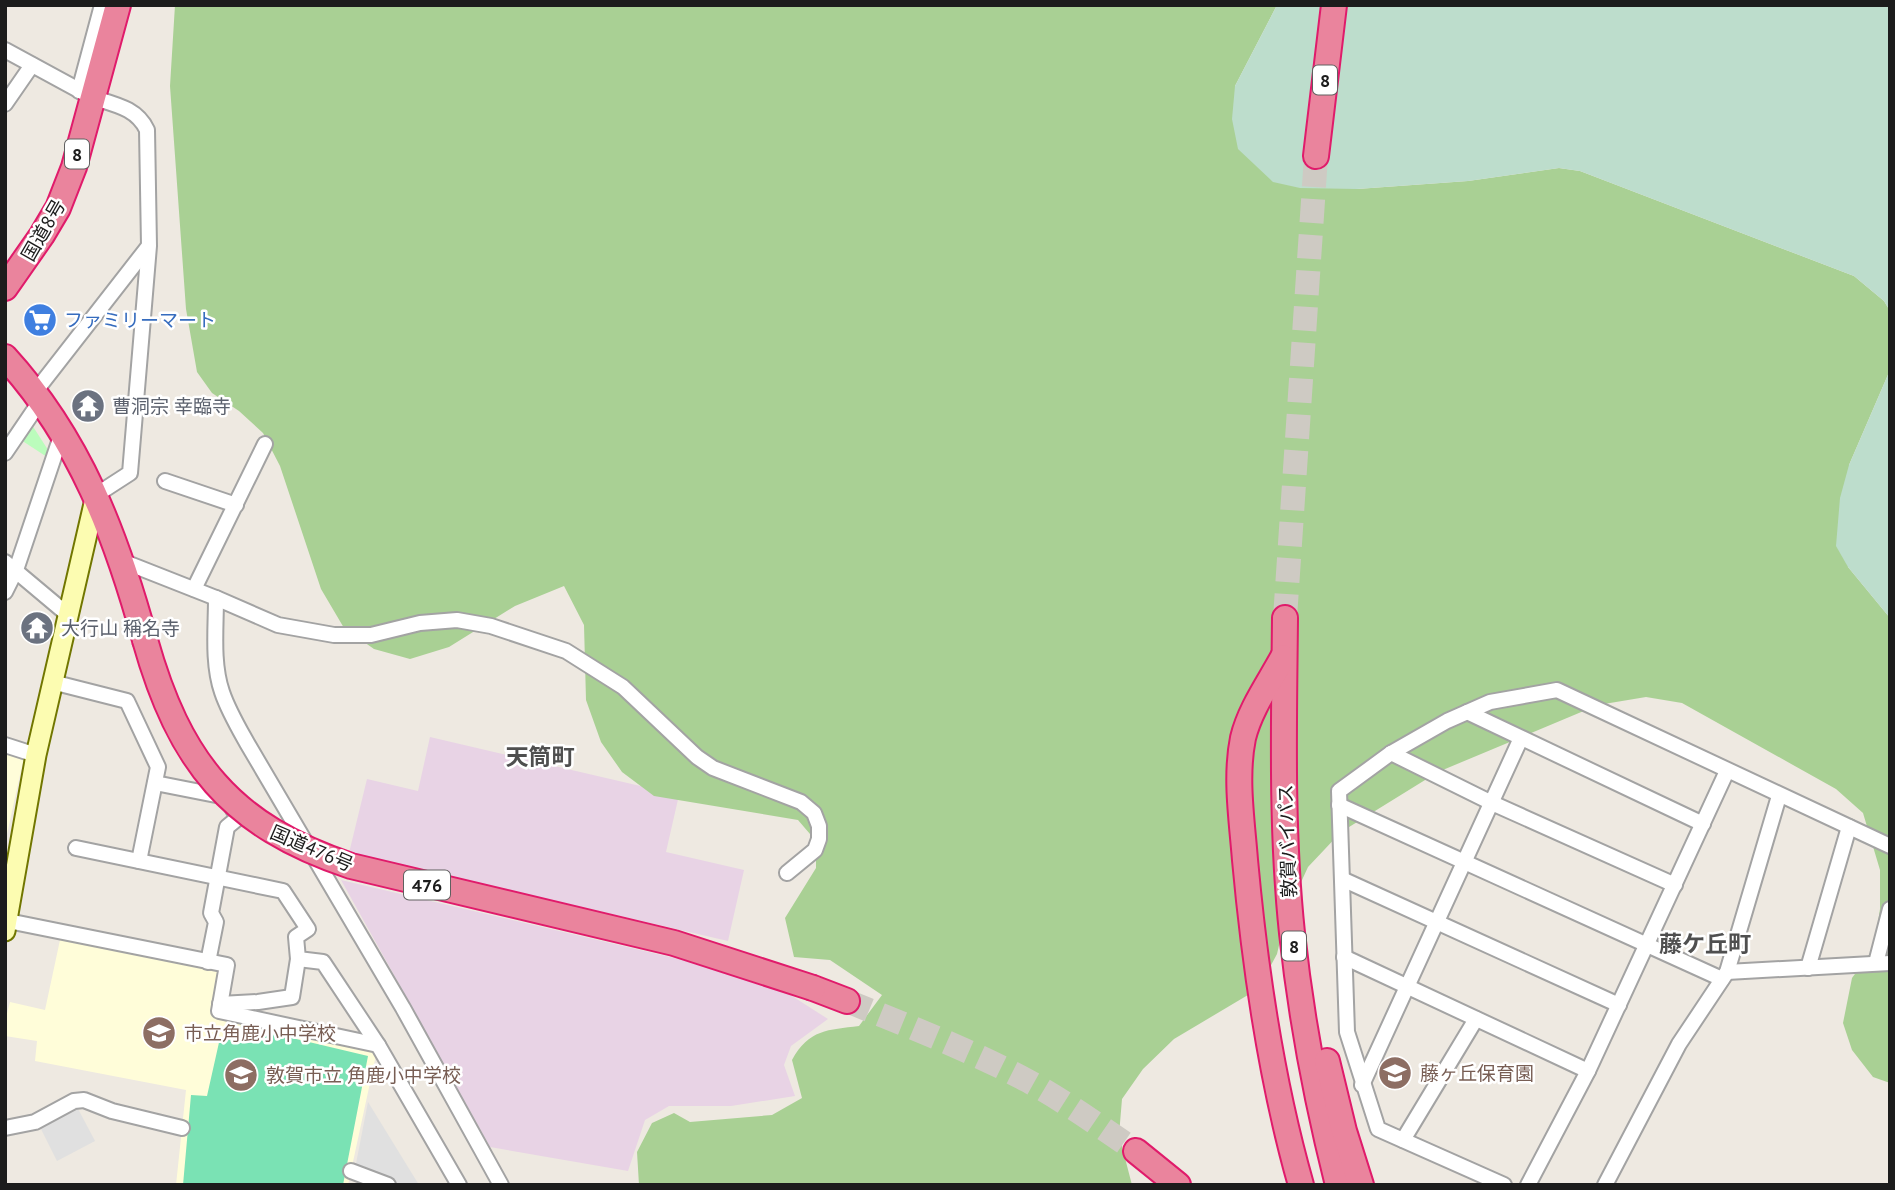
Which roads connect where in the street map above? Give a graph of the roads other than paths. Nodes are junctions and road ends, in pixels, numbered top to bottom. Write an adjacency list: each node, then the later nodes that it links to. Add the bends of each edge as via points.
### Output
1 (102, 5): 6 (street)
2 (118, 5): 11 (highway, 国道8号 / 8, via 74,167 58,208)
3 (1334, 5): 8 (highway, 8)
4 (5, 50): 5 (street)
5 (32, 65): 6 (street); 7 (street)
6 (93, 96): 9 (street, via 136,113 147,130); 10 (highway, via 69,133 45,204); 12 (highway, via 86,176 71,215)
7 (5, 104)
8 (1316, 156)
9 (149, 246): 14 (street); 19 (street, via 130,473)
10 (5, 263)
11 (5, 288)
12 (5, 309)
13 (5, 357): 14 (highway, 国道476号 / 476)
14 (38, 396): 15 (highway, 国道476号 / 476); 17 (street)
15 (63, 432): 19 (highway, 国道476号 / 476); 22 (street)
16 (265, 444): 20 (street)
17 (5, 453)
18 (165, 481): 20 (street)
19 (96, 495): 21 (highway, 国道476号 / 476); 26 (street)
20 (236, 505): 23 (street)
21 (122, 561): 23 (street); 62 (highway, 国道476号 / 476, bridge, via 171,717 202,770 238,807 280,837 351,866 674,943)
22 (11, 566): 24 (street); 26 (street)
23 (194, 589): 25 (street)
24 (5, 592)
25 (216, 597): 47 (street, via 278,625 334,635 371,635 457,620 491,626 566,651 623,687 696,757 801,802 814,813 820,827 815,850); 77 (street, via 217,667 229,708)
26 (67, 614): 29 (street)
27 (1285, 618): 28 (highway, 敦賀バイパス / 8)
28 (1285, 654): 30 (highway, 敦賀バイパス / 8); 74 (highway, via 1249,721 1241,757 1241,816 1272,1058)
29 (52, 682): 35 (street); 37 (street, via 127,701 158,767)
30 (1287, 704): 79 (highway, 敦賀バイパス / 8, via 1292,933 1311,1064); 80 (highway, via 1316,997 1332,1086)
31 (1467, 712): 32 (street); 34 (street); 36 (street, via 1490,702 1557,690)
32 (1521, 738): 39 (street); 41 (street)
33 (5, 744): 35 (street)
34 (1391, 753): 39 (street); 40 (street, via 1339,791)
35 (36, 755): 53 (street)
36 (1727, 771): 38 (street); 41 (street)
37 (155, 783): 45 (street); 48 (street, via 226,797 237,818 227,827)
38 (1779, 796): 42 (street); 60 (street)
39 (1492, 803): 46 (street); 50 (street)
40 (1339, 805): 46 (street); 49 (street)
41 (1703, 824): 50 (street)
42 (1849, 827): 43 (street); 59 (street)
43 (1890, 846)
44 (76, 848): 45 (street)
45 (139, 861): 48 (street)
46 (1464, 862): 52 (street); 54 (street)
47 (788, 873)
48 (218, 877): 56 (street, via 284,891 308,929 296,937); 57 (street)
49 (1342, 879): 52 (street); 55 (street)
50 (1675, 885): 54 (street)
51 (1890, 909): 58 (street)
52 (1437, 922): 61 (street); 64 (street)
53 (6, 926): 57 (street)
54 (1647, 945): 60 (street); 64 (street)
55 (1344, 957): 61 (street); 68 (street, via 1347,1032)
56 (298, 959): 63 (street, via 292,997); 66 (street, via 323,962)
57 (208, 961): 63 (street, via 227,965)
58 (1883, 963): 59 (street)
59 (1808, 968): 60 (street)
60 (1724, 976): 83 (street, via 1679,1044)
61 (1407, 986): 65 (street); 68 (street)
62 (847, 1001)
63 (220, 1004): 66 (street, via 219,1010)
64 (1619, 1005): 67 (street)
65 (1476, 1019): 67 (street); 71 (street)
66 (378, 1045): 76 (street)
67 (1588, 1071): 82 (street)
68 (1362, 1084): 71 (street, via 1378,1129)
69 (5, 1128): 70 (street, via 35,1122 84,1100)
70 (182, 1128)
71 (1403, 1140): 81 (street)
72 (1136, 1151): 78 (highway)
73 (351, 1171): 75 (street)
74 (1300, 1182)
75 (388, 1185)
76 (459, 1185)
77 (501, 1185)
78 (1178, 1185)
79 (1338, 1185)
80 (1361, 1185)
81 (1504, 1185)
82 (1528, 1185)
83 (1605, 1185)

